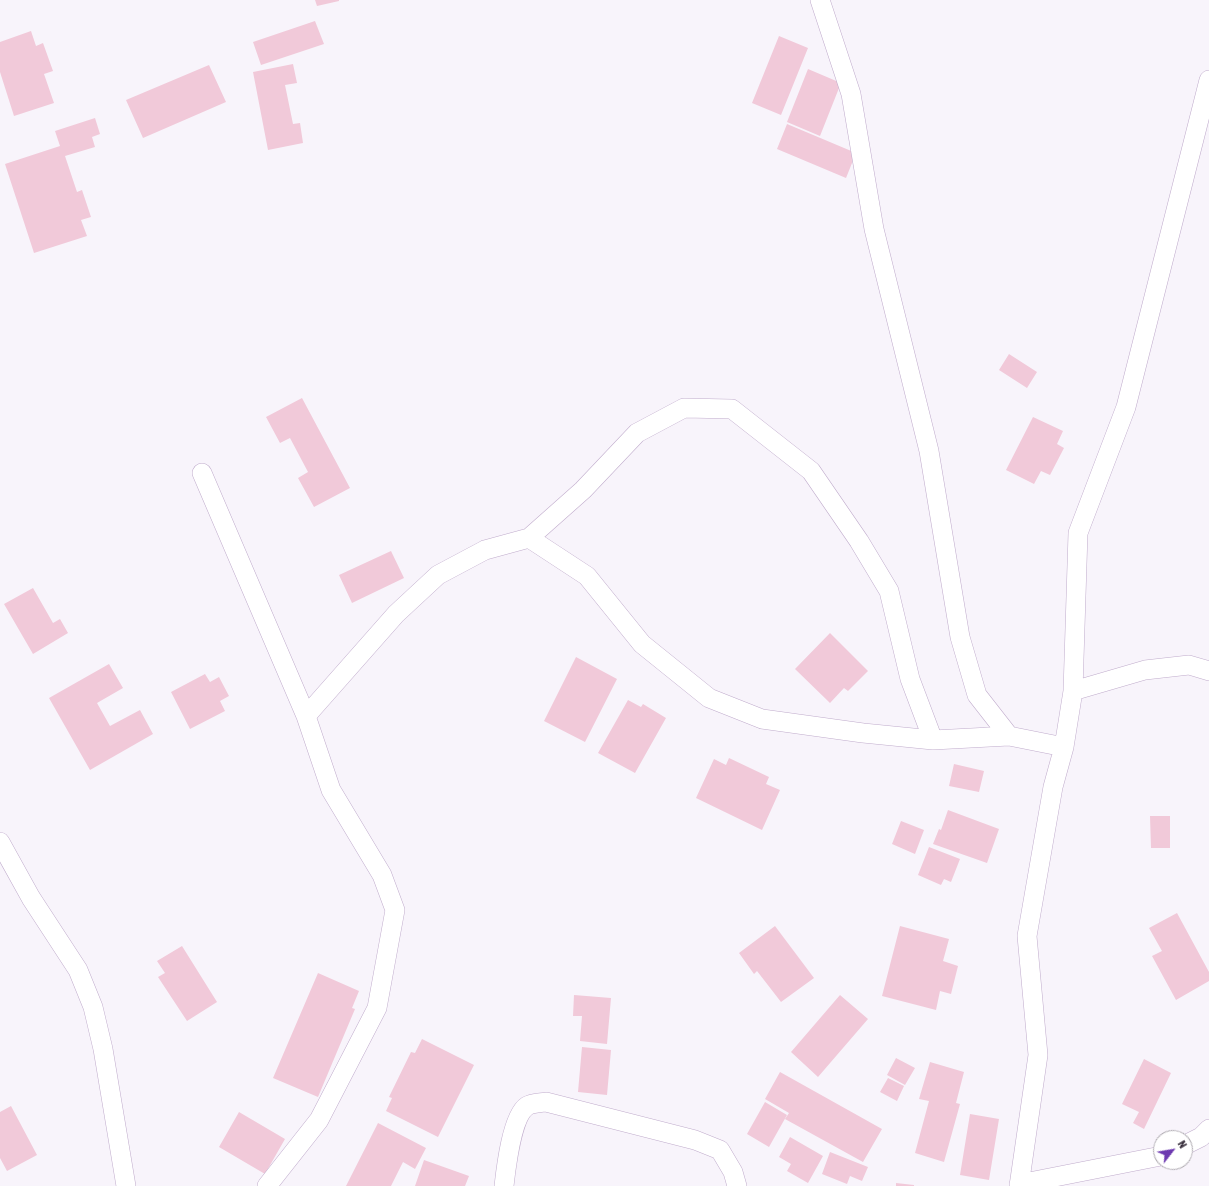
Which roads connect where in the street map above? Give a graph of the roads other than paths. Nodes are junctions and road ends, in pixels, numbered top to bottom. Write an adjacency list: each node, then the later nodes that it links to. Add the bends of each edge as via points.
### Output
1 (820, 0): 8 (street, via 851,94 874,229 929,451 960,636 977,695)
2 (1209, 80): 6 (street, via 1126,407 1078,533)
3 (202, 474): 7 (street)
4 (529, 538): 7 (street, via 485,550 438,575 396,614); 9 (street, via 587,576 642,644 709,698 762,719); 9 (street, via 583,490 637,433 684,408 732,409 811,471 859,541 889,591 910,679)
5 (1209, 670): 6 (street, via 1189,665 1145,670)
6 (1073, 690): 10 (street)
7 (306, 716): 17 (street, via 331,790 382,875 394,910 377,1008 319,1120)
8 (1009, 736): 9 (street); 10 (street)
9 (933, 740)
10 (1064, 747): 15 (street, via 1053,787 1027,936 1038,1055)
11 (0, 842): 16 (street, via 31,898 78,970 93,1007 103,1049)
12 (1209, 1129): 13 (street)
13 (1193, 1140)
14 (1153, 1158): 15 (street)
15 (1019, 1185)
16 (126, 1186)
17 (267, 1186)
18 (504, 1186): 19 (street, via 509,1151 520,1114 528,1106 546,1102 695,1140 720,1150 733,1172)
19 (737, 1186)

